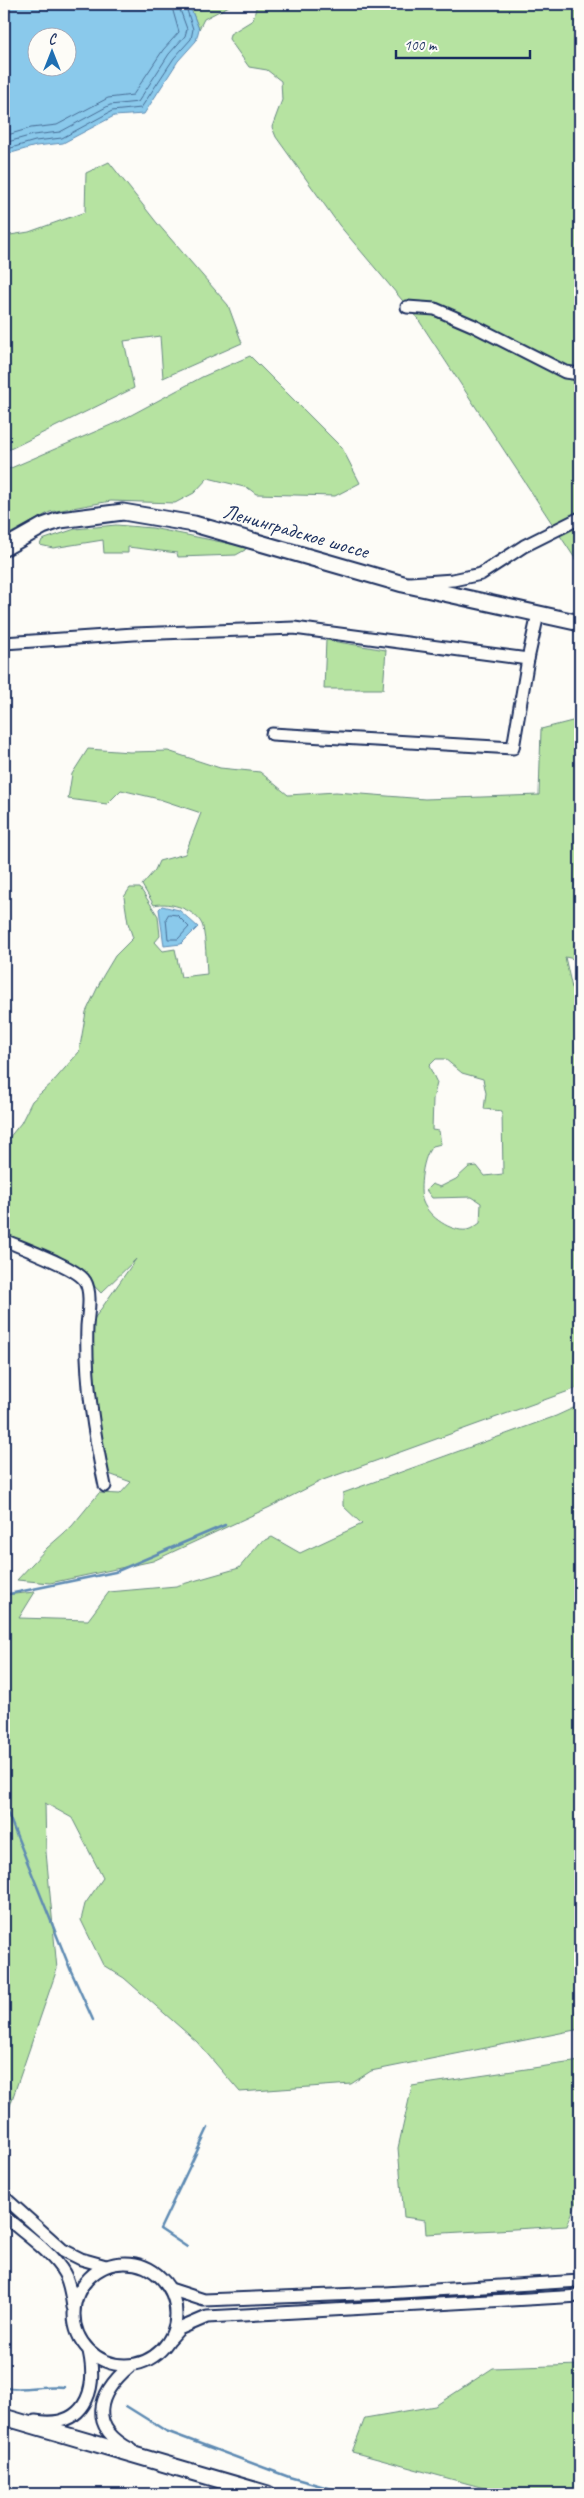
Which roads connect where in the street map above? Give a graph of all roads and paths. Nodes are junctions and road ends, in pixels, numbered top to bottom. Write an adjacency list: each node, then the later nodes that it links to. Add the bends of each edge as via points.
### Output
1 (406, 306): 2 (street, via 435,309 472,324 565,372)
2 (580, 374)
3 (580, 518): 5 (street, via 524,546 481,574)
4 (4, 548): 5 (main road, Ленинградское шоссе, via 60,520 123,512 214,529)
5 (403, 584): 6 (main road, Ленинградское шоссе)
6 (538, 614): 7 (main road, Ленинградское шоссе); 9 (street)
7 (580, 622)
8 (4, 644): 9 (street, via 143,633 294,628)
9 (528, 659): 10 (street, via 513,748)
10 (272, 734)
11 (4, 1240): 12 (street, via 46,1257 84,1279 89,1288 86,1344 90,1398)
12 (105, 1486)
13 (4, 2197): 15 (street, via 63,2250)
14 (4, 2216): 19 (street, via 64,2272)
15 (106, 2266): 17 (street, via 120,2263 149,2268); 19 (street, via 83,2284)
16 (580, 2281): 17 (street, via 204,2300)
17 (170, 2289): 20 (street, via 176,2305 176,2323)
18 (580, 2296): 20 (street, via 207,2317 179,2329)
19 (73, 2312): 21 (street, via 74,2326)
20 (170, 2339): 22 (street, via 146,2362)
21 (88, 2351): 22 (street, via 101,2360); 23 (street, via 93,2370 90,2390 76,2414 58,2422 45,2423)
22 (130, 2366): 24 (street, via 114,2379 106,2392 102,2415 113,2438)
23 (4, 2417): 24 (main road)
24 (151, 2460): 25 (main road)
25 (268, 2494)

